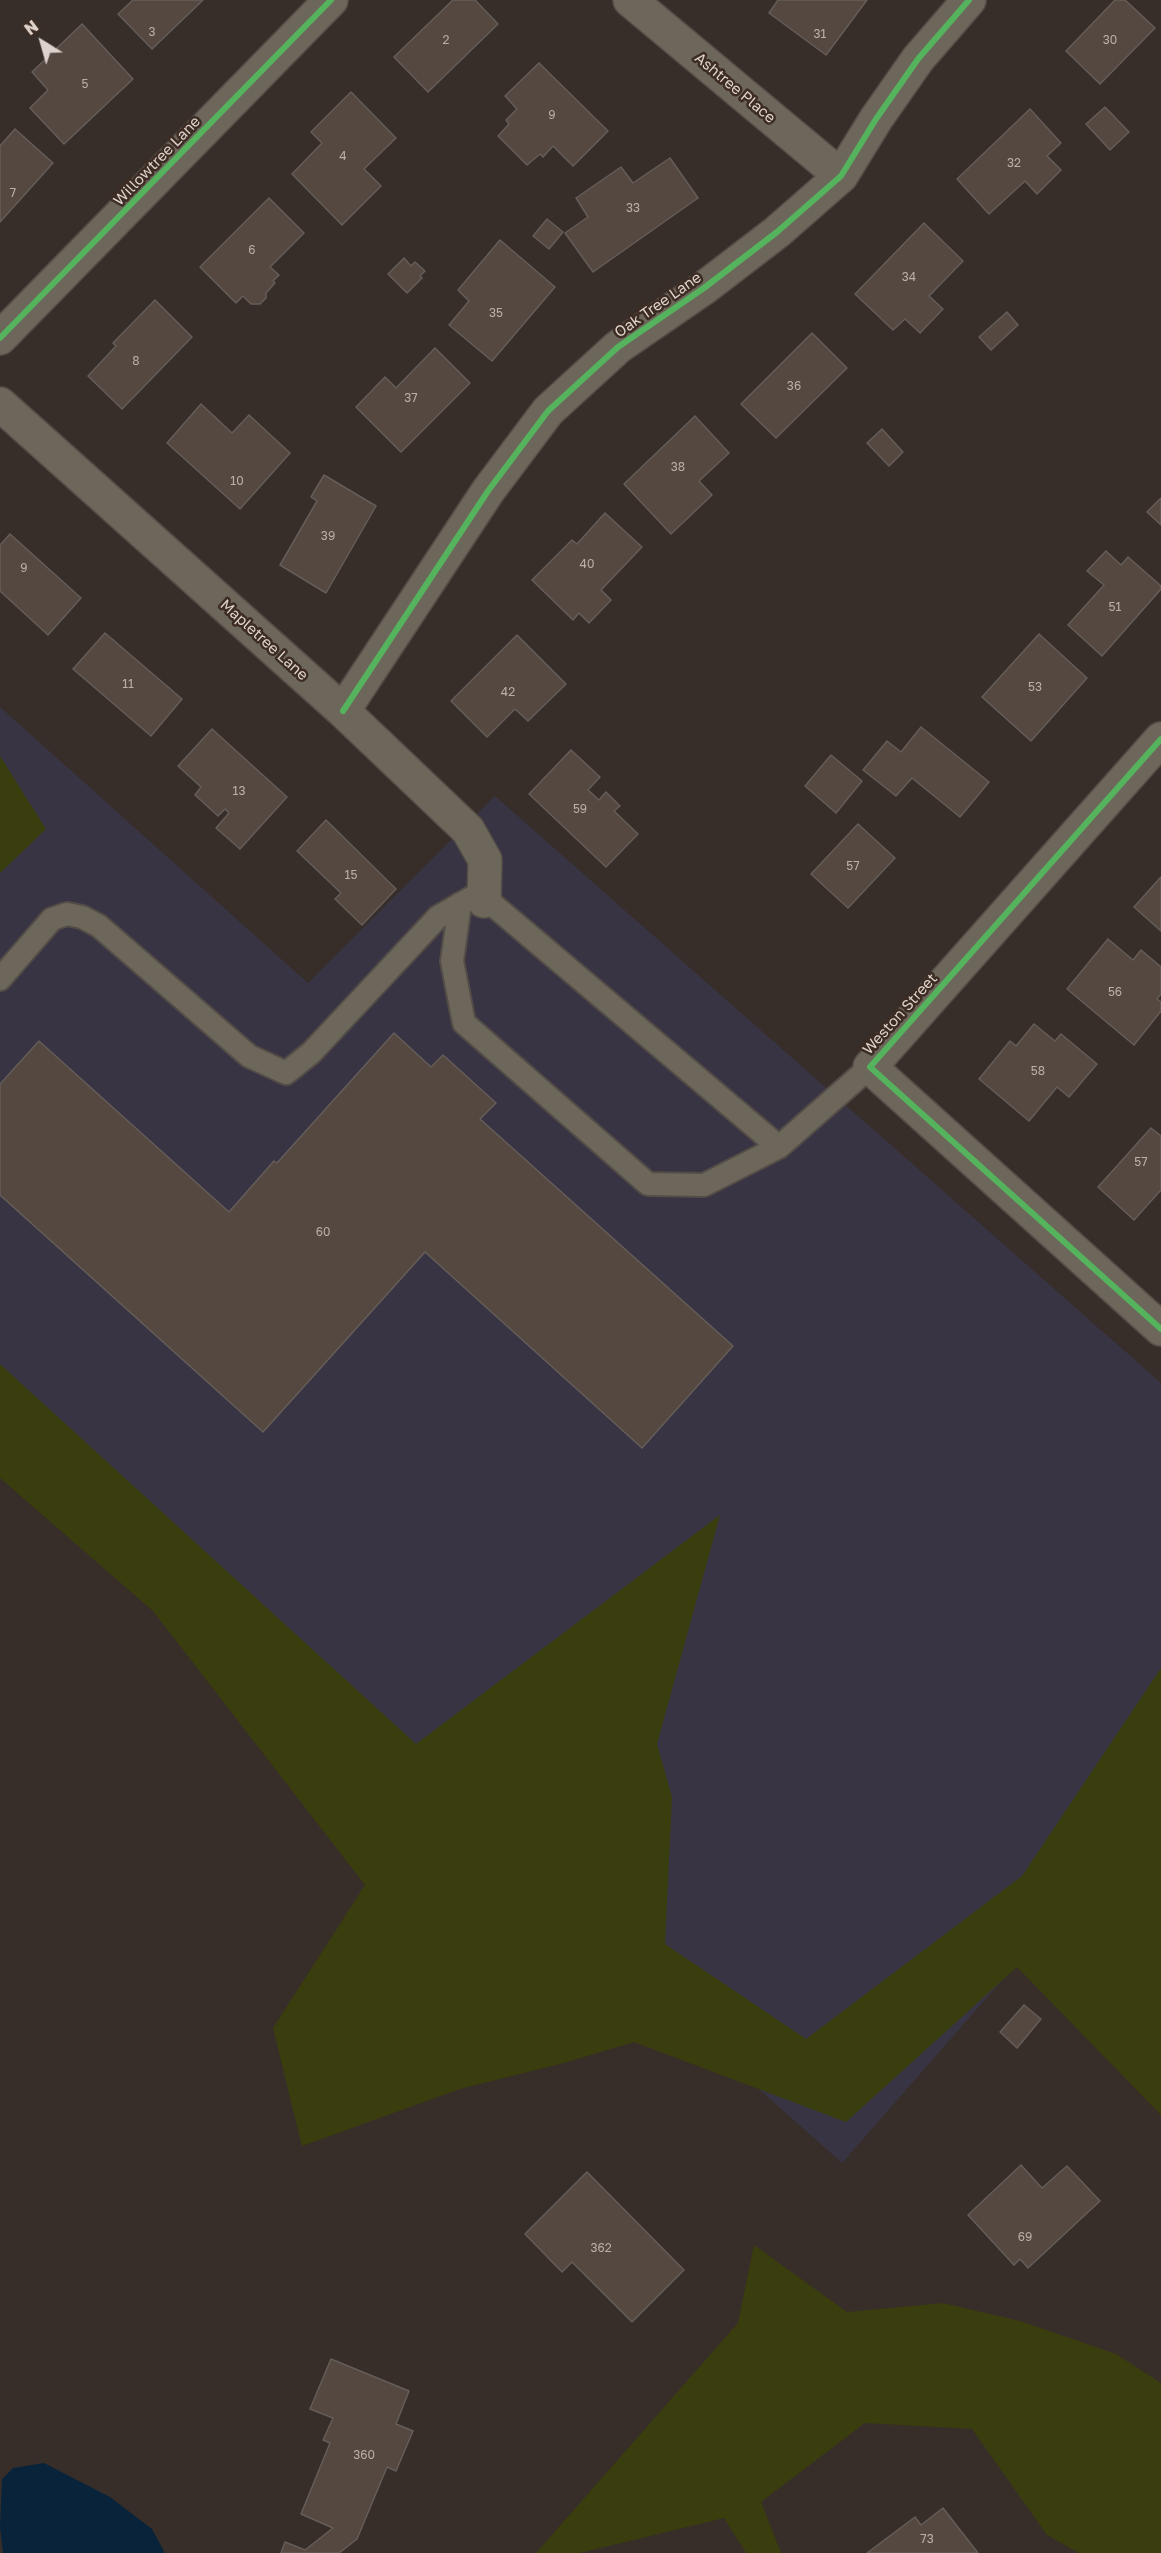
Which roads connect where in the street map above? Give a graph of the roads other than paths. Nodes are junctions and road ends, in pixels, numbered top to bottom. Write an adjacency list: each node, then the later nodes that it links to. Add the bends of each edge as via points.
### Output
1 (331, 0): 5 (street, Willowtree Lane)
2 (630, 0): 4 (street, Ashtree Place)
3 (969, 0): 4 (street, Oak Tree Lane, via 918,59)
4 (841, 176): 7 (street, Oak Tree Lane, via 759,246 618,347 548,411 488,491)
5 (0, 338)
6 (0, 404): 7 (street, Mapletree Lane)
7 (343, 711): 9 (street, Mapletree Lane, via 468,830 485,860)
8 (1161, 739): 11 (street, Weston Street)
9 (472, 903): 10 (lane, via 438,917 311,1053 286,1072 249,1056 99,926 82,917 67,914 52,919); 12 (lane, via 492,904); 12 (lane, via 452,961 464,1023 648,1184 704,1185)
10 (0, 980)
11 (870, 1067): 12 (lane); 13 (street, Weston Street)
12 (779, 1147)
13 (1161, 1329)

